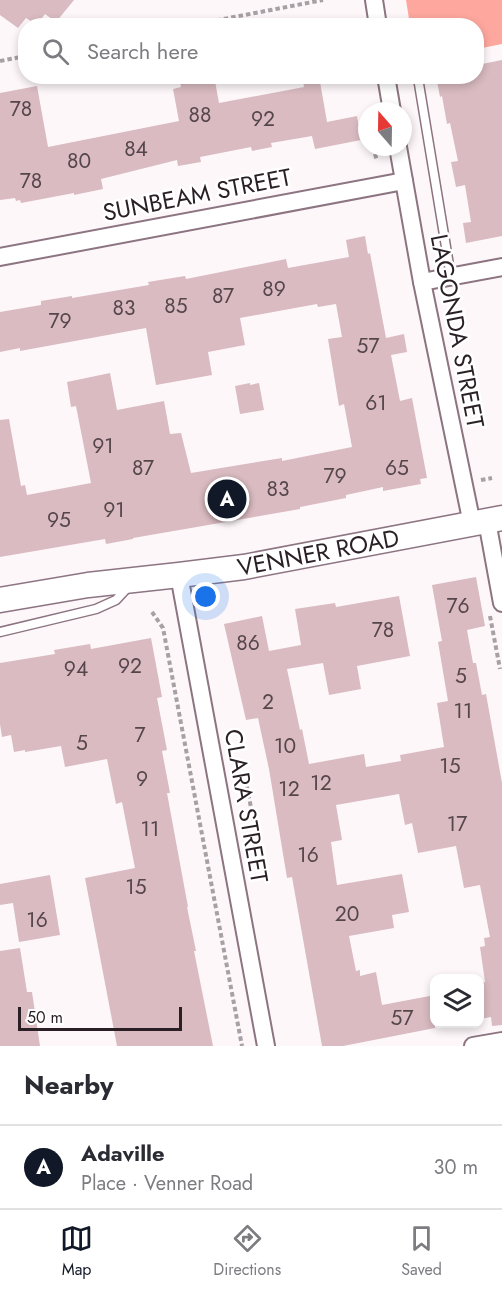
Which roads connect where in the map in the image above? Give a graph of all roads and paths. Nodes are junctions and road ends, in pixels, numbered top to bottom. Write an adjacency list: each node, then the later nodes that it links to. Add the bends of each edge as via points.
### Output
1 (324, 0): 3 (path)
2 (374, 0): 4 (street)
3 (230, 18)
4 (377, 18)
5 (18, 58): 6 (path)
6 (0, 61)
7 (387, 84): 9 (street)
8 (419, 84): 16 (lane, LAGONDA STREET)
9 (390, 102)
10 (375, 156): 12 (path)
11 (400, 156): 13 (street, LAGONDA STREET)
12 (376, 161)
13 (404, 181): 14 (street, SUNBEAM STREET); 17 (street, LAGONDA STREET)
14 (0, 257)
15 (502, 267): 16 (street)
16 (450, 277): 17 (street)
17 (422, 282): 20 (street, LAGONDA STREET)
18 (492, 478): 19 (path)
19 (480, 480)
20 (487, 521): 21 (street, VENNER ROAD, via 244,567); 24 (street, LAGONDA STREET)
21 (179, 575): 22 (street, VENNER ROAD); 31 (street, CLARA STREET)
22 (135, 579): 23 (street, VENNER ROAD); 26 (lane, via 110,604)
23 (0, 600)
24 (502, 603)
25 (152, 612): 30 (path, via 163,628)
26 (0, 632)
27 (244, 772): 28 (path)
28 (254, 824)
29 (502, 1041): 32 (street)
30 (242, 1046)
31 (266, 1046)
32 (473, 1046)

